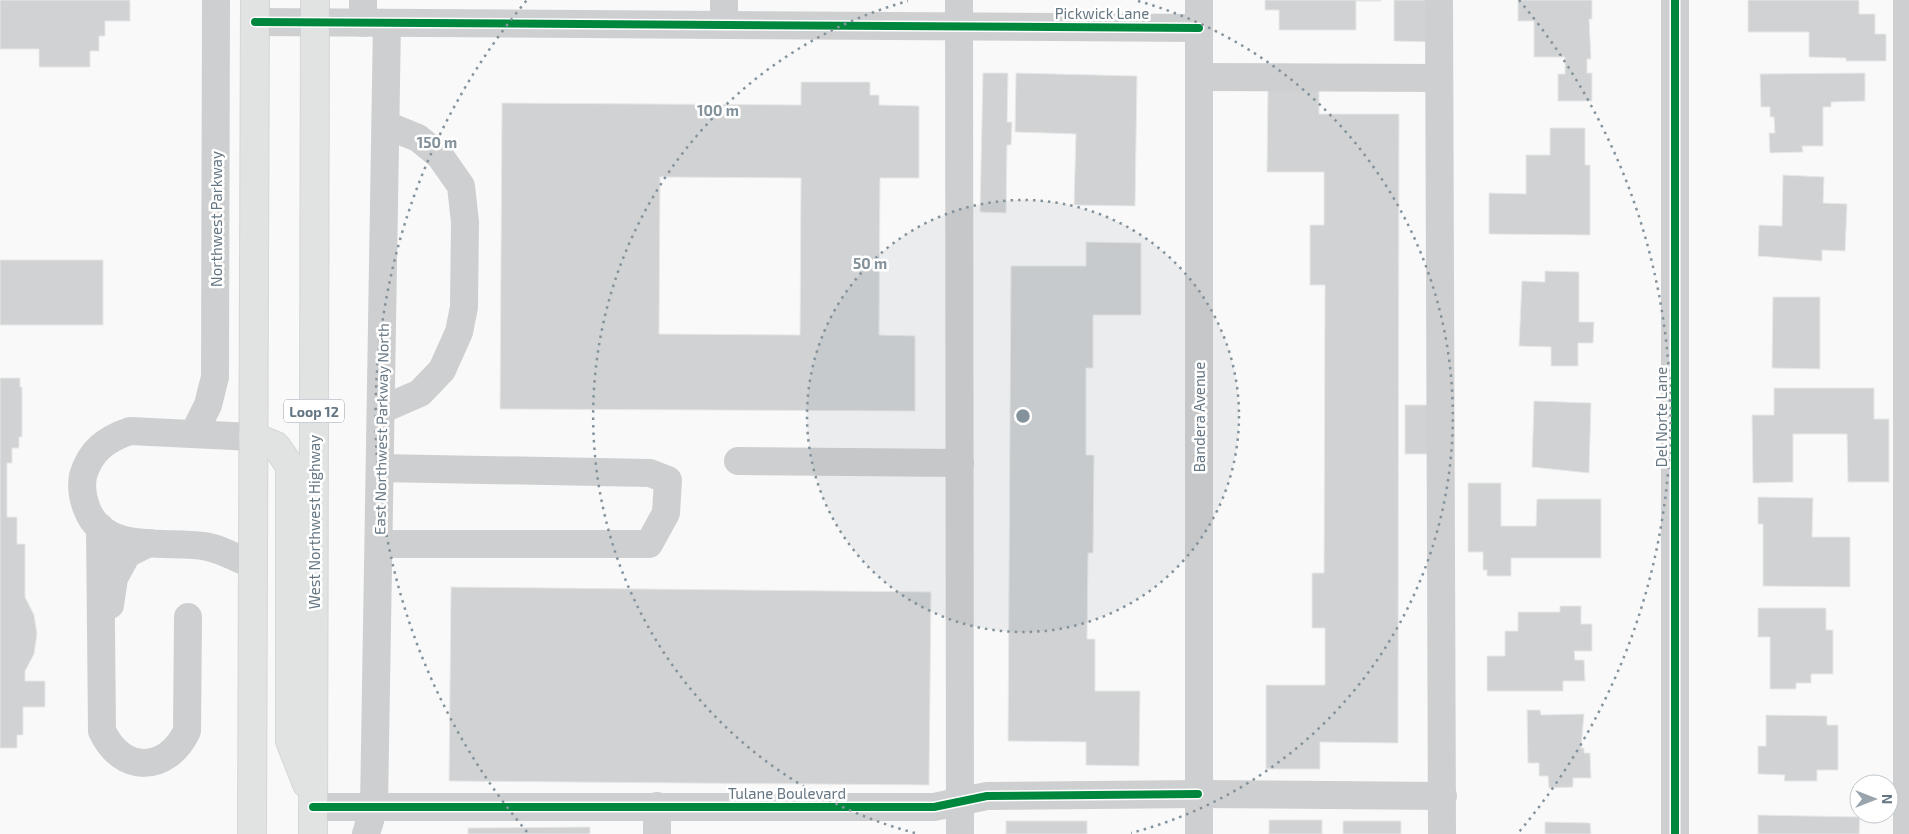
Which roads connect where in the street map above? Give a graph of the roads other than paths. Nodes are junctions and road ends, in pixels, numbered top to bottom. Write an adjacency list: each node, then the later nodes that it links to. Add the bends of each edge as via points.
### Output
1 (216, 0): 16 (street, Northwest Parkway, via 215,377 208,405)
2 (1199, 0): 11 (street, Bandera Avenue)
3 (1439, 0): 13 (street)
4 (1675, 0): 40 (street, Del Norte Lane)
5 (1907, 0): 41 (street)
6 (255, 11): 7 (street, Pickwick Lane); 17 (main road)
7 (315, 11): 10 (street, Pickwick Lane); 30 (main road, West Northwest Highway / Loop 12)
8 (724, 12): 9 (street, Pickwick Lane); 10 (street, Pickwick Lane)
9 (959, 13): 11 (street, Pickwick Lane); 19 (street)
10 (371, 15): 14 (street, East Northwest Parkway North)
11 (1199, 28): 12 (street, Bandera Avenue)
12 (1199, 77): 13 (street); 27 (street, Bandera Avenue)
13 (1439, 78): 28 (street)
14 (386, 125): 15 (street, East Northwest Parkway North); 15 (street, via 418,138 433,150 461,186 465,222 464,307 459,332 442,370 420,393)
15 (381, 410): 20 (street, East Northwest Parkway North)
16 (194, 433): 17 (street); 21 (street, via 130,431 113,436 98,447 88,461 83,478 83,496 89,514)
17 (254, 437): 24 (main road); 30 (main road, via 276,446 290,466 290,741)
18 (738, 461): 19 (street)
19 (960, 463): 29 (street)
20 (380, 468): 23 (street, East Northwest Parkway North); 23 (street, via 650,473 668,480 666,513 649,544)
21 (100, 527): 22 (street, via 114,537); 26 (street)
22 (149, 543): 24 (street, via 206,546); 26 (street, via 127,554 114,578)
23 (379, 544): 32 (street, East Northwest Parkway North)
24 (253, 565): 33 (main road)
25 (188, 617): 26 (street, via 187,731 171,754 158,761 130,761 108,744 102,731)
26 (100, 673)
27 (1198, 794): 28 (street, Tulane Boulevard); 29 (street, Tulane Boulevard, via 987,796); 38 (street, Bandera Avenue)
28 (1443, 796): 39 (street)
29 (960, 802): 31 (street, Tulane Boulevard, via 934,807); 37 (street)
30 (313, 803): 32 (street, Tulane Boulevard); 34 (main road, West Northwest Highway / Loop 12)
31 (657, 806): 32 (street, Tulane Boulevard); 36 (street)
32 (374, 807): 35 (street, East Northwest Parkway North)
33 (252, 834)
34 (313, 834)
35 (366, 834)
36 (657, 834)
37 (960, 834)
38 (1199, 834)
39 (1442, 834)
40 (1675, 834)
41 (1907, 834)

